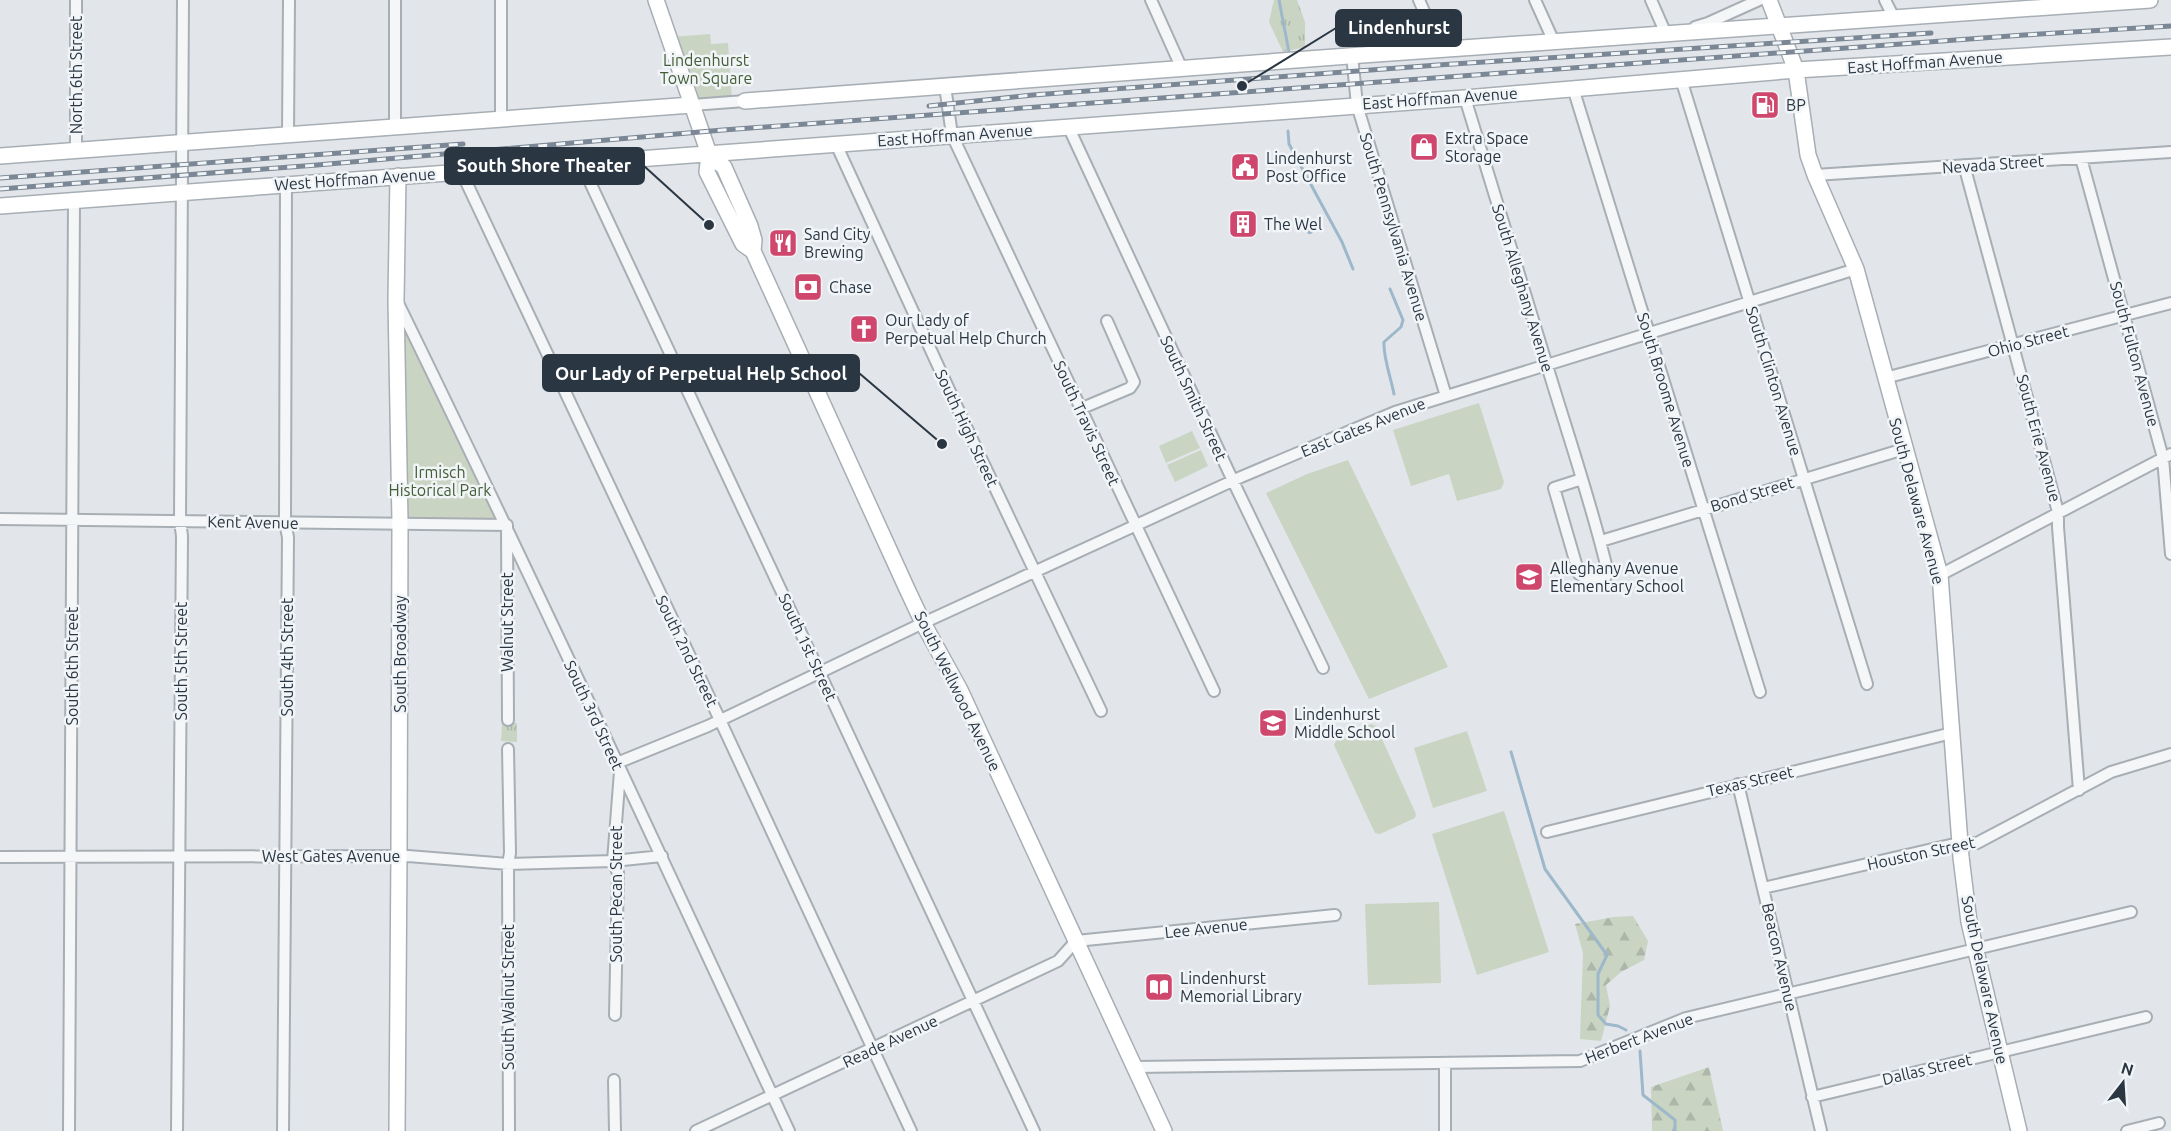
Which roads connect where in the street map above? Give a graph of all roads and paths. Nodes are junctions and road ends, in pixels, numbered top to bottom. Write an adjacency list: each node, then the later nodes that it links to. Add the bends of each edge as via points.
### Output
1 (76, 0): 41 (street, North 6th Street)
2 (183, 0): 39 (street, South 5th Street)
3 (289, 0): 37 (street)
4 (395, 0): 35 (street)
5 (501, 0): 34 (street)
6 (656, 0): 7 (street); 32 (street, South Wellwood Avenue)
7 (662, 0)
8 (1151, 0): 25 (street)
9 (1419, 0): 23 (street)
10 (1535, 0): 21 (street)
11 (1651, 0): 20 (street)
12 (1759, 0): 20 (street, via 1708,23)
13 (1769, 0): 19 (street, South Delaware Avenue)
14 (1885, 0): 18 (street)
15 (2150, 0): 16 (street)
16 (2120, 1): 17 (street)
17 (2005, 5): 18 (street)
18 (1894, 18): 19 (street)
19 (1779, 26): 20 (street); 26 (street, South Delaware Avenue)
20 (1666, 34): 21 (street)
21 (1554, 42): 23 (street)
22 (2171, 47): 26 (street, East Hoffman Avenue)
23 (1441, 50): 24 (street)
24 (1352, 55): 25 (street); 33 (street, South Pennsylvania Avenue)
25 (1182, 69): 28 (street)
26 (1796, 70): 27 (street, East Hoffman Avenue); 49 (street, South Delaware Avenue, via 1808,154)
27 (1681, 79): 29 (street, East Hoffman Avenue); 57 (street, South Clinton Avenue)
28 (945, 86): 31 (street); 38 (street, South Travis Street)
29 (1573, 88): 30 (street, East Hoffman Avenue); 61 (street, South Broome Avenue)
30 (1465, 98): 33 (street, East Hoffman Avenue); 63 (street, South Alleghany Avenue)
31 (745, 101): 32 (street)
32 (692, 105): 34 (street); 43 (street, South Wellwood Avenue)
33 (1357, 105): 36 (street, East Hoffman Avenue); 65 (street, South Pennsylvania Avenue)
34 (501, 119): 35 (street)
35 (395, 126): 37 (street)
36 (1068, 126): 38 (street, East Hoffman Avenue); 71 (street, South Smith Street)
37 (288, 134): 39 (street)
38 (952, 135): 40 (street, East Hoffman Avenue); 66 (street, South Travis Street)
39 (183, 142): 41 (street); 52 (street, South 5th Street)
40 (836, 144): 43 (street, East Hoffman Avenue); 83 (street, South High Street)
41 (76, 150): 44 (street)
42 (2171, 152): 45 (street, Nevada Street)
43 (710, 154): 46 (street, West Hoffman Avenue); 85 (street, South Wellwood Avenue, via 729,177 754,240 753,251)
44 (0, 156)
45 (2081, 158): 47 (street, Nevada Street); 59 (street, South Fulton Avenue)
46 (581, 163): 48 (street, West Hoffman Avenue); 87 (street, South 1st Street)
47 (1964, 165): 49 (street, Nevada Street); 62 (street, South Erie Avenue)
48 (461, 171): 50 (street, West Hoffman Avenue); 93 (street, South 2nd Street)
49 (1815, 175): 55 (street, South Delaware Avenue)
50 (398, 176): 51 (street, West Hoffman Avenue); 56 (street, South Broadway)
51 (286, 184): 52 (street, West Hoffman Avenue); 77 (street, South 4th Street)
52 (182, 192): 53 (street, West Hoffman Avenue); 76 (street, South 5th Street)
53 (74, 201): 54 (street, West Hoffman Avenue); 75 (street, South 6th Street)
54 (0, 206)
55 (1856, 269): 57 (street, East Gates Avenue); 64 (street, South Delaware Avenue)
56 (396, 300): 78 (street, South Broadway); 79 (street, South 3rd Street)
57 (1749, 302): 61 (street, East Gates Avenue); 69 (street, South Clinton Avenue)
58 (2171, 303): 59 (street, Ohio Street)
59 (2125, 315): 62 (street, Ohio Street); 68 (street, South Fulton Avenue)
60 (1107, 321): 66 (street, via 1134,382 1130,388)
61 (1647, 333): 63 (street, East Gates Avenue); 72 (street, South Broome Avenue)
62 (2014, 344): 64 (street, Ohio Street); 73 (street, South Erie Avenue)
63 (1546, 364): 65 (street, East Gates Avenue); 70 (street, South Alleghany Avenue)
64 (1885, 378): 67 (street, South Delaware Avenue)
65 (1446, 396): 71 (street, East Gates Avenue, via 1395,412)
66 (1080, 409): 80 (street, South Travis Street)
67 (1904, 449): 69 (street, Bond Street); 84 (street, South Delaware Avenue)
68 (2167, 456): 73 (street); 82 (street, South Fulton Avenue)
69 (1804, 478): 72 (street, Bond Street); 88 (street, South Clinton Avenue)
70 (1582, 479): 81 (street, South Alleghany Avenue); 81 (street, South Alleghany Avenue, via 1554,488 1579,574 1586,579 1608,575)
71 (1233, 481): 80 (street, East Gates Avenue); 86 (street, South Smith Street)
72 (1703, 509): 81 (street, Bond Street); 90 (street, South Broome Avenue)
73 (2058, 512): 84 (street); 99 (street, South Erie Avenue)
74 (0, 519): 75 (street, Kent Avenue)
75 (74, 520): 76 (street, Kent Avenue); 106 (street, South 6th Street)
76 (180, 521): 77 (street, Kent Avenue); 107 (street, South 5th Street)
77 (285, 523): 78 (street, Kent Avenue); 102 (street, South 4th Street)
78 (400, 523): 79 (street, Kent Avenue); 103 (street, South Broadway)
79 (507, 525): 92 (street, Walnut Street); 97 (street, South 3rd Street)
80 (1136, 525): 83 (street, East Gates Avenue); 89 (street, South Travis Street)
81 (1601, 541)
82 (2171, 554)
83 (1035, 572): 85 (street, East Gates Avenue); 91 (street, South High Street)
84 (1940, 575): 94 (street, South Delaware Avenue)
85 (923, 623): 87 (street); 113 (street, South Wellwood Avenue, via 960,690)
86 (1323, 668)
87 (820, 673): 93 (street); 116 (street, South 1st Street)
88 (1867, 684)
89 (1214, 691)
90 (1760, 692)
91 (1101, 711)
92 (508, 720)
93 (720, 720): 97 (street); 119 (street, South 2nd Street)
94 (1952, 733): 98 (street, Texas Street); 101 (street, South Delaware Avenue)
95 (508, 749): 109 (street)
96 (2171, 754): 99 (street, Houston Street, via 2111,772)
97 (618, 767): 104 (street, South 3rd Street); 108 (street, South Pecan Street)
98 (1738, 784): 100 (street, Texas Street); 110 (street, Beacon Avenue)
99 (2079, 790): 101 (street, Houston Street, via 1977,843)
100 (1547, 832)
101 (1960, 843): 110 (street, Houston Street); 114 (street, South Delaware Avenue)
102 (285, 856): 103 (street, West Gates Avenue); 107 (street, West Gates Avenue); 129 (street, South 4th Street)
103 (399, 856): 109 (street, West Gates Avenue); 130 (street, South Broadway)
104 (662, 856): 108 (street, West Gates Avenue); 124 (street, South 3rd Street)
105 (0, 857): 106 (street, West Gates Avenue)
106 (71, 857): 107 (street, West Gates Avenue); 127 (street, South 6th Street)
107 (180, 857): 128 (street, South 5th Street)
108 (613, 861): 109 (street, West Gates Avenue); 117 (street, South Pecan Street, via 618,873)
109 (508, 864): 131 (street, South Walnut Street)
110 (1763, 888): 115 (street, Beacon Avenue)
111 (2131, 912): 114 (street, Herbert Avenue)
112 (1335, 915): 113 (street, Lee Avenue)
113 (1076, 941): 116 (street, Reade Avenue, via 1058,961); 122 (street, South Wellwood Avenue)
114 (1975, 949): 115 (street, Herbert Avenue); 120 (street, South Delaware Avenue)
115 (1788, 993): 121 (street, Herbert Avenue, via 1686,1018 1580,1061); 125 (street, Beacon Avenue)
116 (974, 1002): 119 (street, Reade Avenue); 136 (street, South 1st Street)
117 (615, 1015)
118 (2146, 1017): 120 (street, Dallas Street)
119 (873, 1049): 124 (street, Reade Avenue); 135 (street, South 2nd Street)
120 (2000, 1052): 125 (street, Dallas Street); 140 (street, South Delaware Avenue)
121 (1445, 1064): 122 (street, Herbert Avenue); 138 (street)
122 (1134, 1066): 137 (street, South Wellwood Avenue)
123 (614, 1080): 132 (street)
124 (772, 1096): 133 (street, Reade Avenue); 134 (street, South 3rd Street)
125 (1812, 1097): 139 (street, Beacon Avenue)
126 (2159, 1124): 141 (street)
127 (69, 1131)
128 (177, 1131)
129 (283, 1131)
130 (397, 1131)
131 (509, 1131)
132 (615, 1131)
133 (696, 1131)
134 (789, 1131)
135 (911, 1131)
136 (1034, 1131)
137 (1164, 1131)
138 (1445, 1131)
139 (1821, 1131)
140 (2019, 1131)
141 (2127, 1131)

